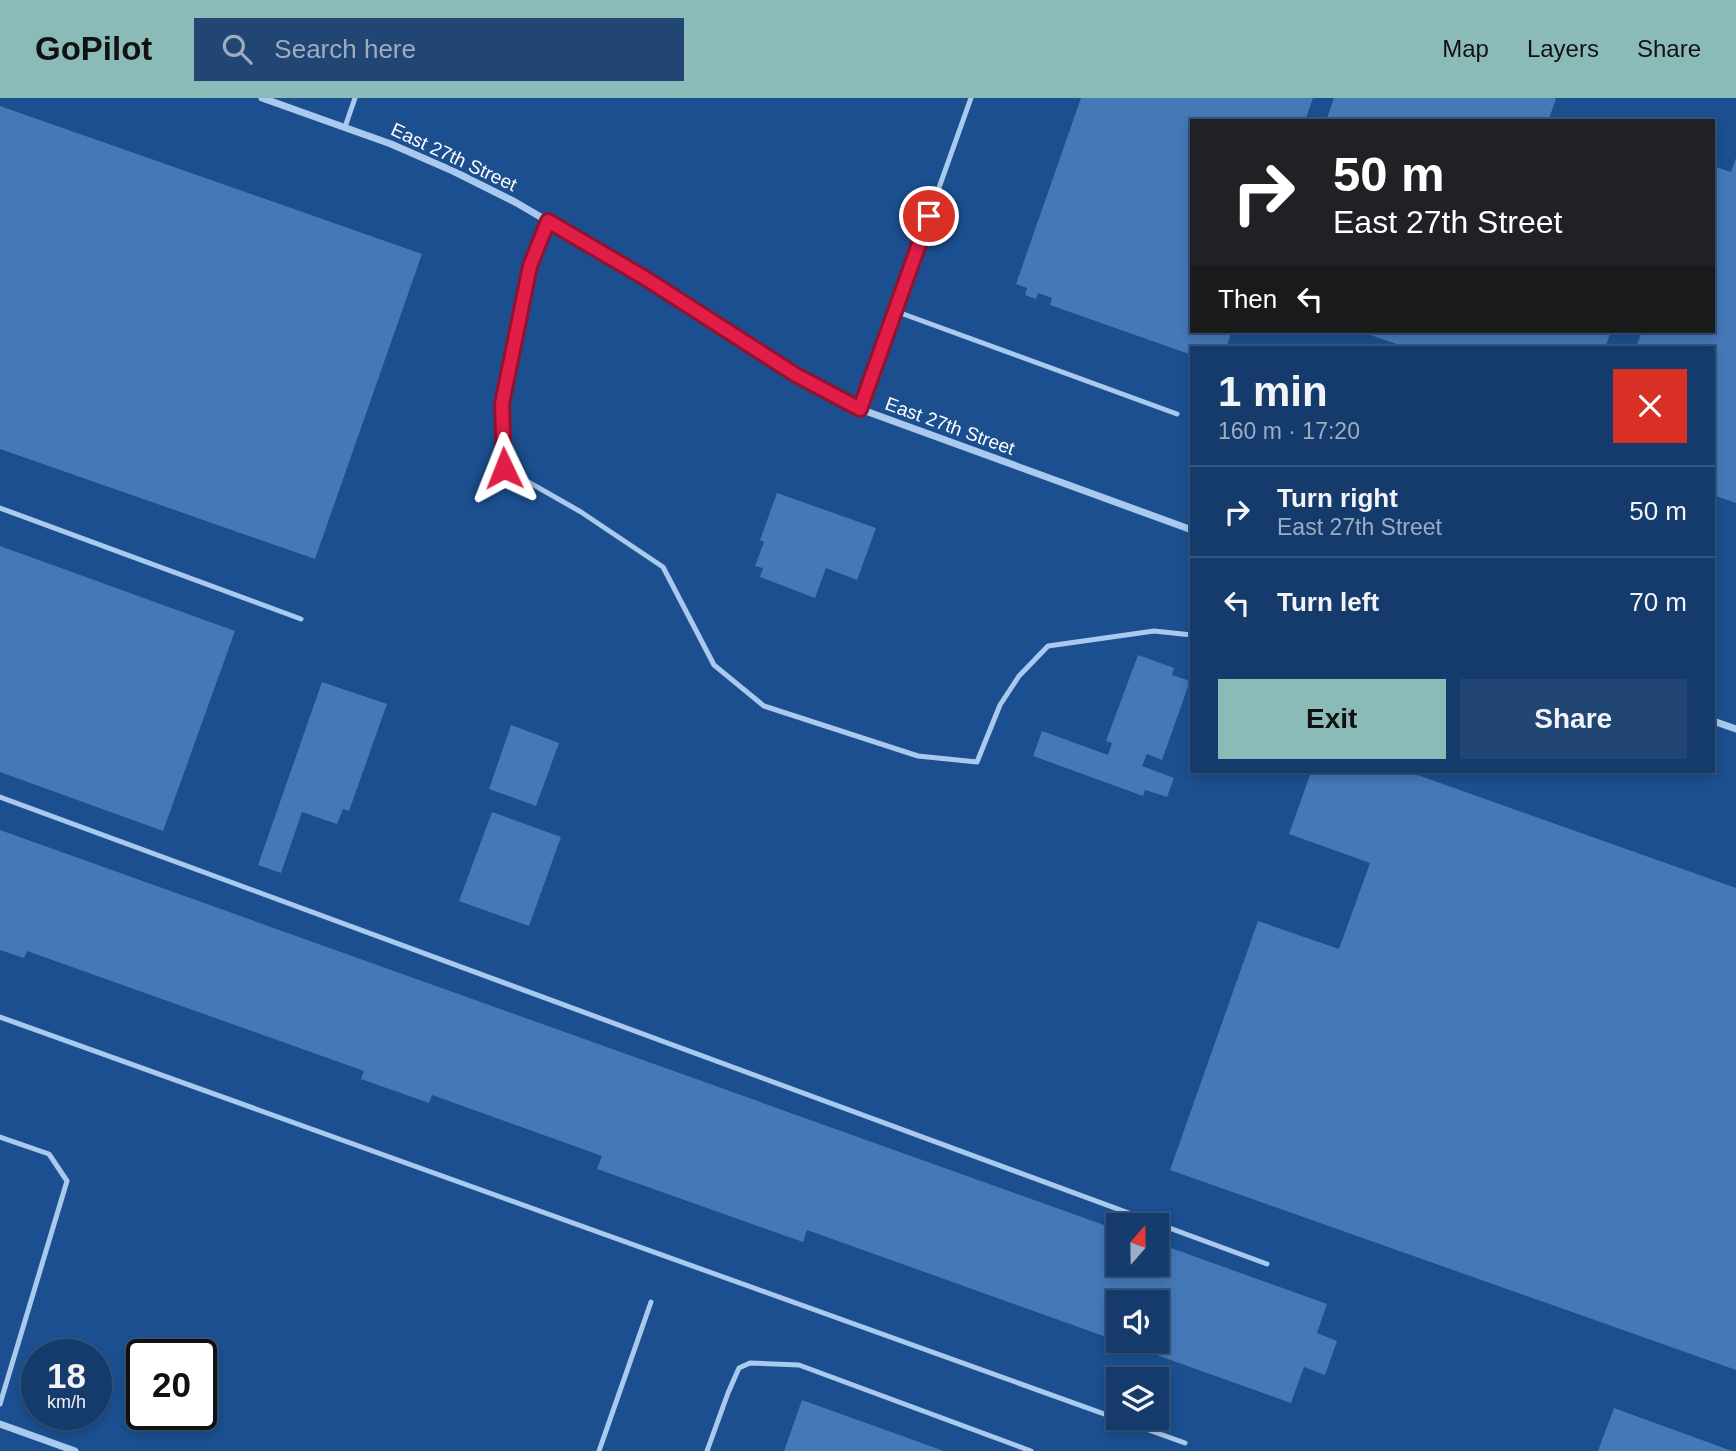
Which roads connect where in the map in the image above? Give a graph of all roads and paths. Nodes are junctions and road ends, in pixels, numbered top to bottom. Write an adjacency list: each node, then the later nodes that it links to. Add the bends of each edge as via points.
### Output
1 (262, 98): 4 (street, East 27th Street)
2 (355, 98): 4 (lane)
3 (971, 98): 6 (lane)
4 (345, 127): 5 (street, East 27th Street, via 453,171)
5 (548, 221): 7 (street, East 27th Street, via 796,375); 12 (lane, via 530,266 502,404 504,468 663,567 713,665 764,706 918,756 977,762 1000,705 1019,676 1048,646 1154,631)
6 (895, 311): 7 (lane); 8 (lane)
7 (860, 409): 10 (street, East 27th Street)
8 (1177, 414)
9 (0, 508): 11 (lane)
10 (1190, 529)
11 (301, 619)
12 (1190, 635)
13 (1715, 722): 14 (street)
14 (1736, 729)
15 (0, 797): 18 (lane)
16 (0, 1017): 22 (lane)
17 (0, 1137): 20 (lane, via 48,1154 67,1181)
18 (1267, 1264)
19 (652, 1302): 24 (lane)
20 (0, 1404)
21 (0, 1424): 23 (street)
22 (1185, 1443)
23 (75, 1451)
24 (599, 1451)
25 (707, 1451): 26 (lane, via 739,1368 750,1363 799,1365)
26 (1031, 1451)

